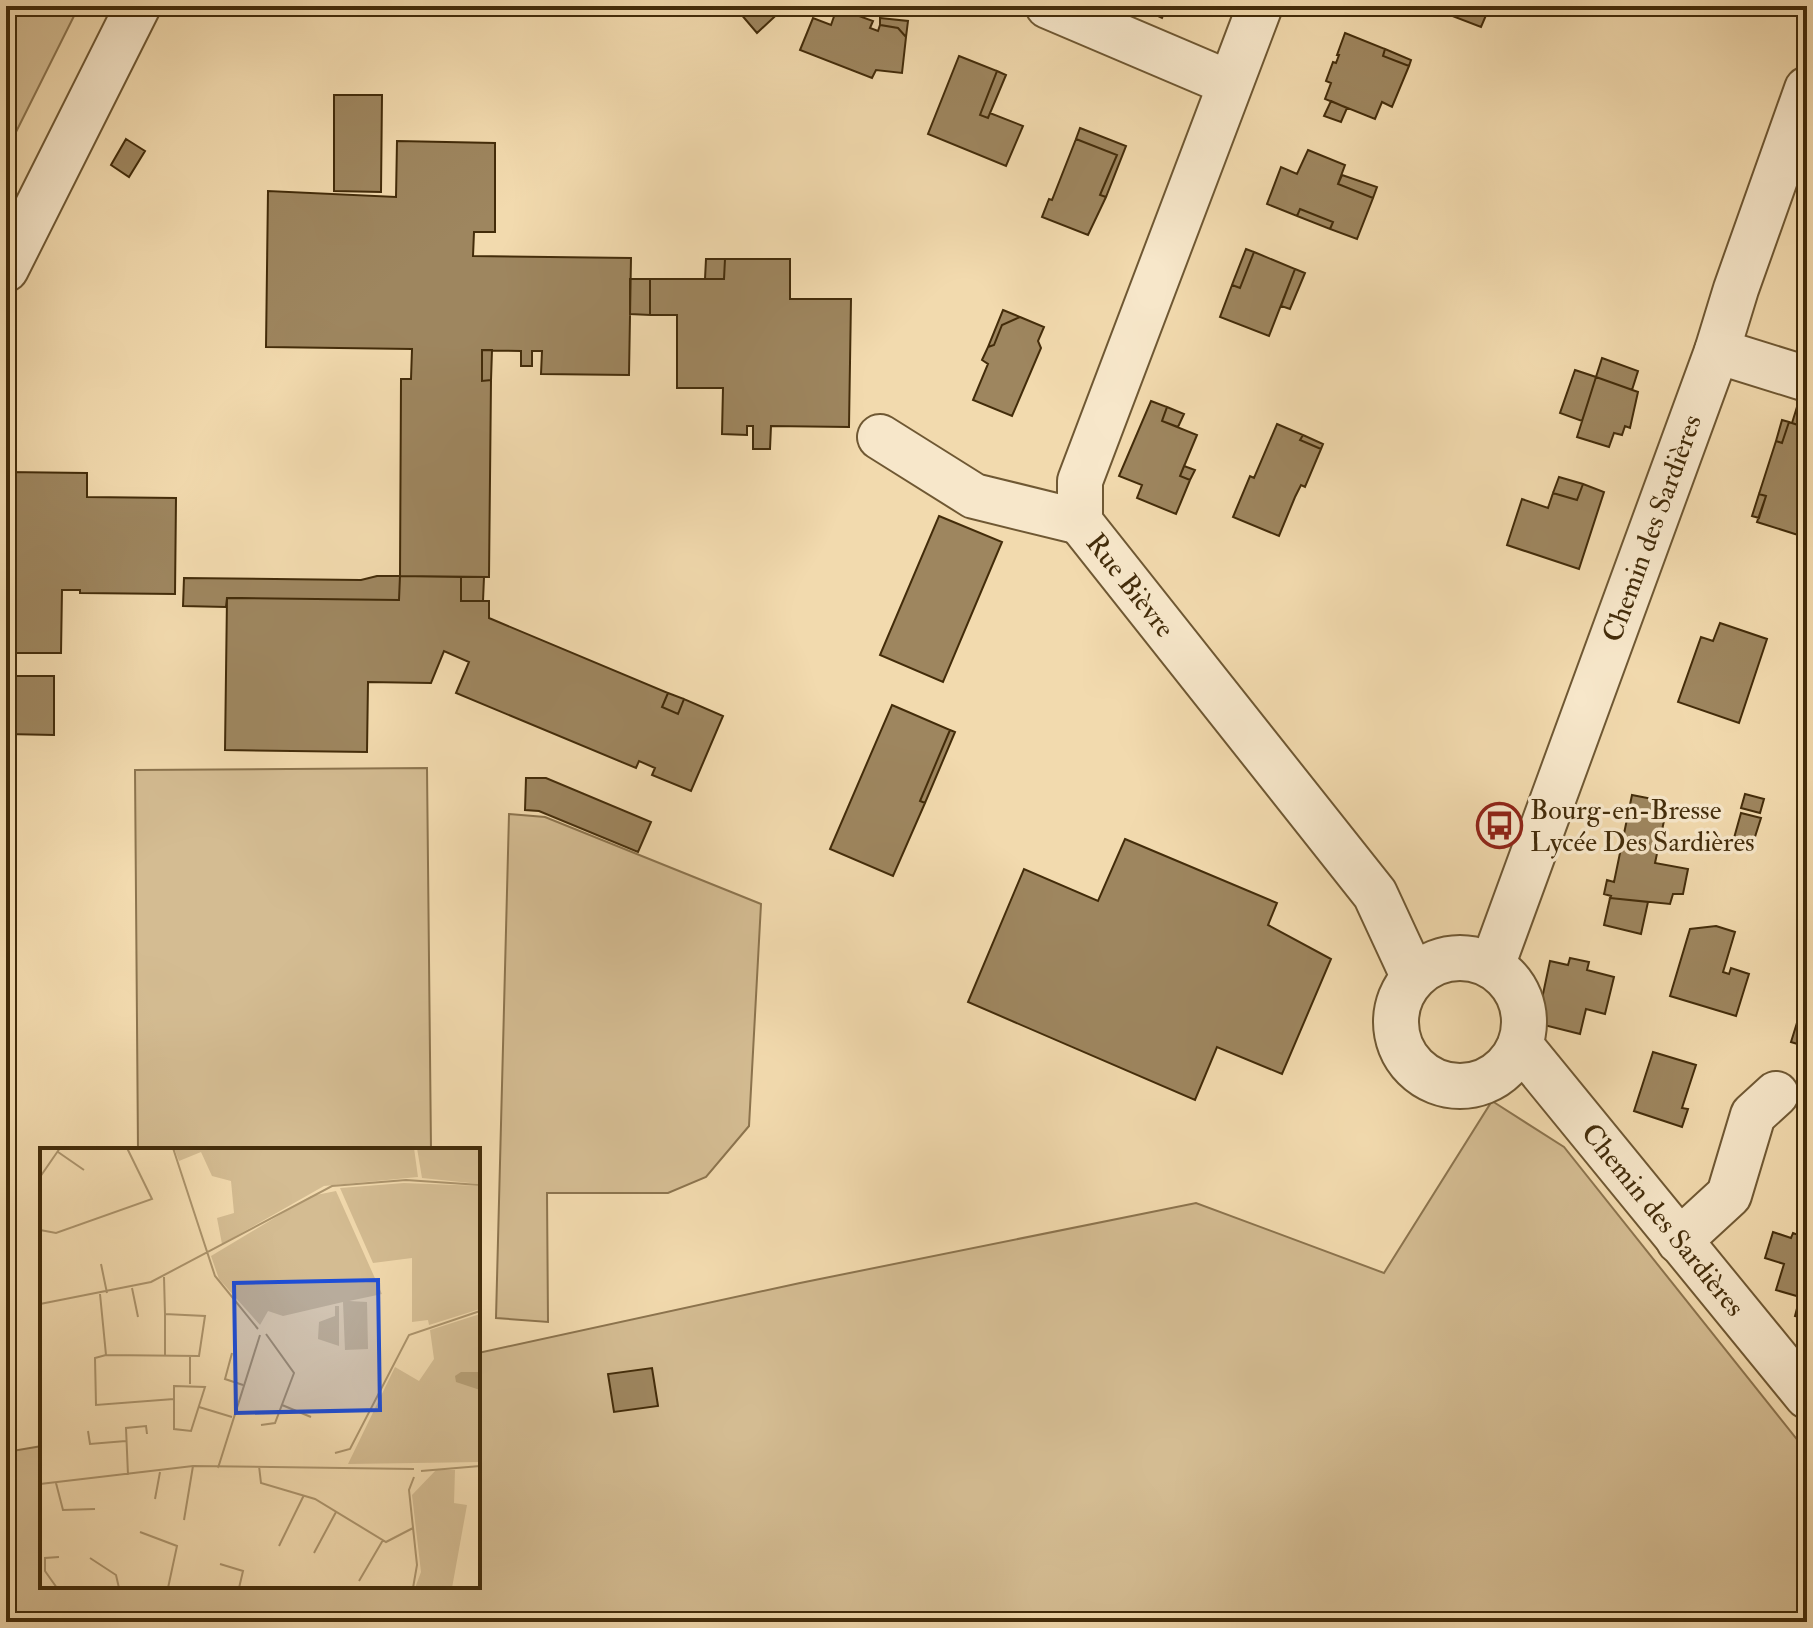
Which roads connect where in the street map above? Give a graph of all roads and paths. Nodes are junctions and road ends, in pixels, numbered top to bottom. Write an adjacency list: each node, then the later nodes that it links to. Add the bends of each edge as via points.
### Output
1 (138, 6): 6 (street)
2 (1048, 6): 4 (street)
3 (1260, 6): 4 (street, Rue Bièvre)
4 (1229, 83): 10 (street, Rue Bièvre, via 1080,481)
5 (1807, 89): 7 (street, Chemin des Sardières)
6 (6, 269)
7 (1717, 351): 8 (street); 11 (street, Chemin des Sardières)
8 (1807, 379)
9 (880, 437): 10 (street, via 974,496)
10 (1080, 522): 12 (street, Rue Bièvre, via 1375,894)
11 (1492, 966): 12 (street, via 1453,957); 13 (street, via 1521,1001)
12 (1413, 976): 14 (street, via 1397,1004 1401,1052 1415,1069 1442,1084)
13 (1520, 1045): 14 (street, via 1505,1069); 16 (street, Chemin des Sardières)
14 (1485, 1082): 16 (street)
15 (1776, 1094): 17 (street, via 1753,1115 1729,1195)
16 (1588, 1128): 17 (street, Chemin des Sardières)
17 (1679, 1241): 18 (street, Chemin des Sardières)
18 (1807, 1396)

